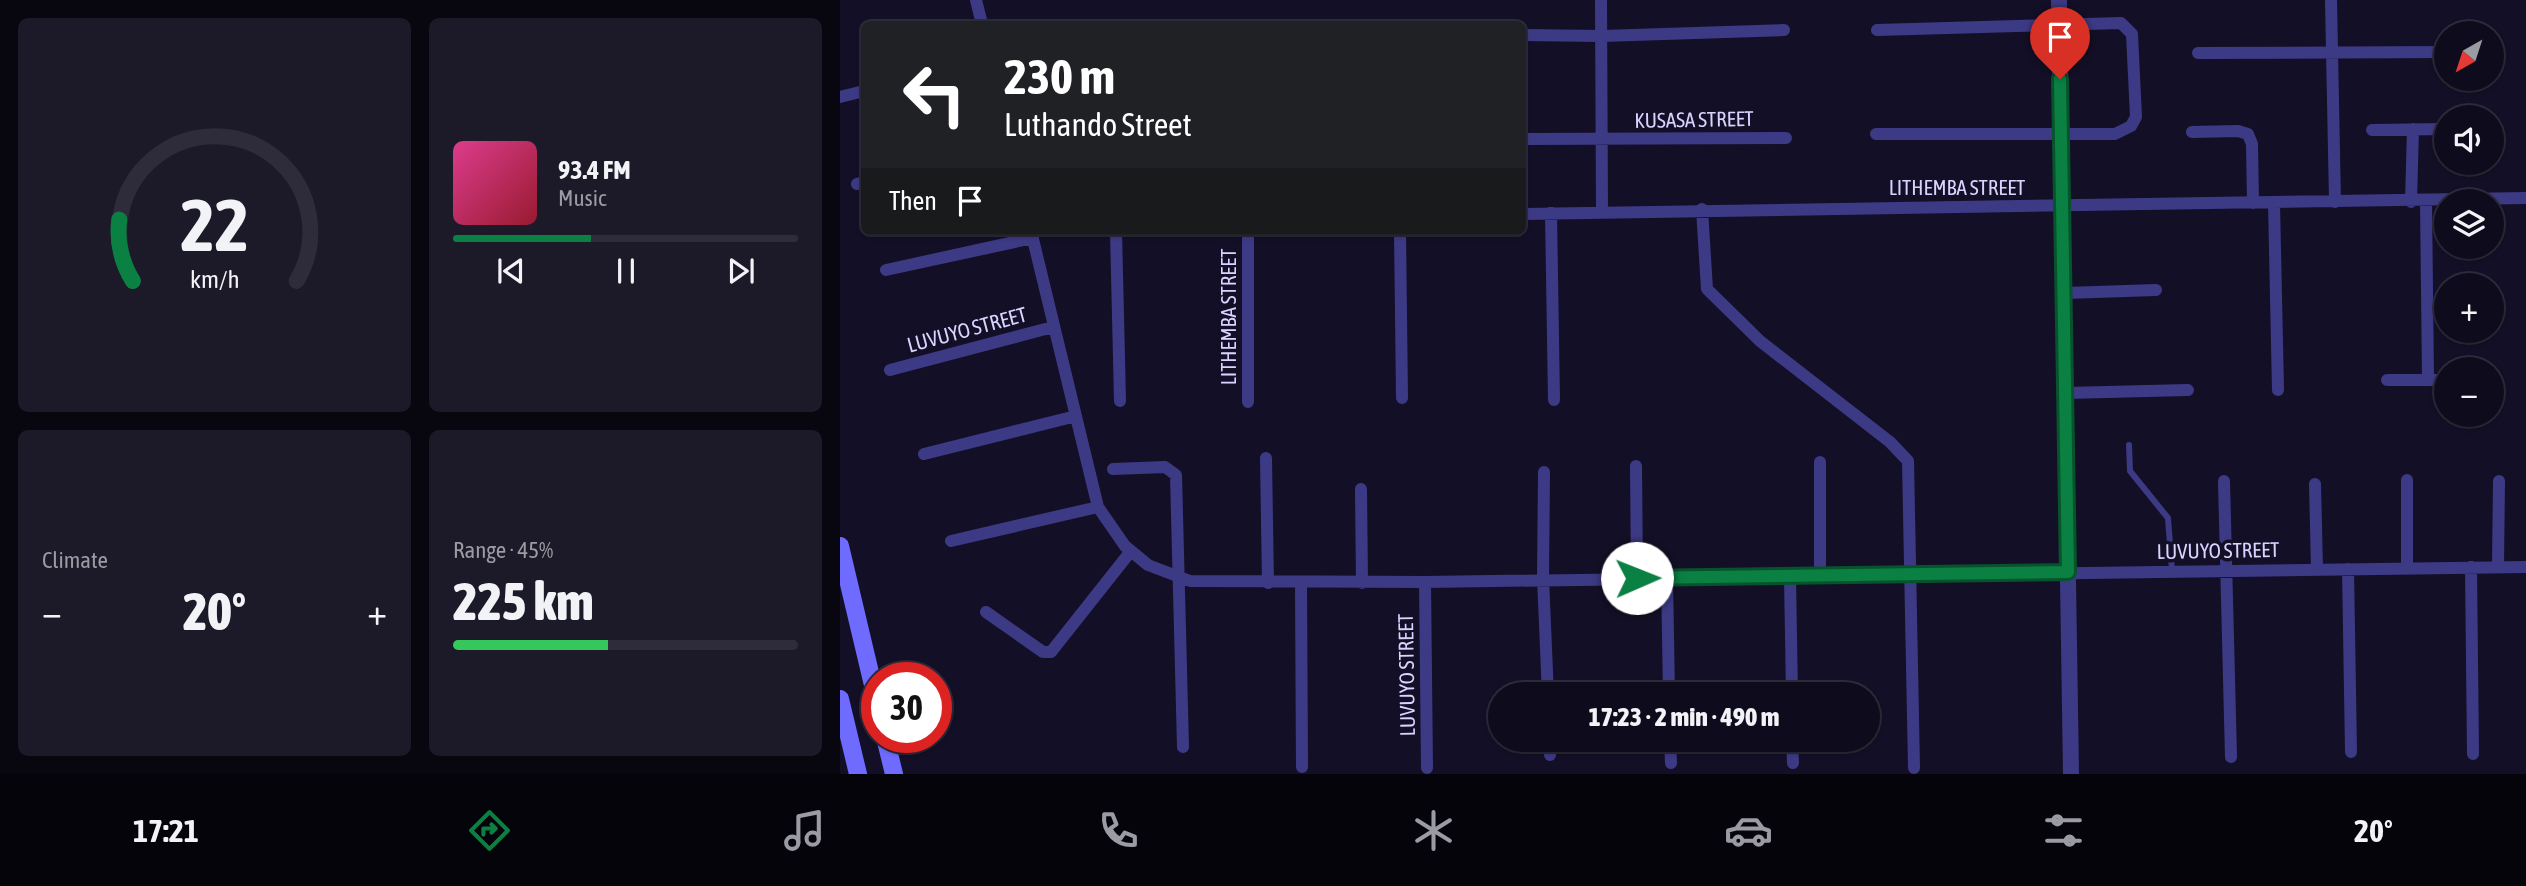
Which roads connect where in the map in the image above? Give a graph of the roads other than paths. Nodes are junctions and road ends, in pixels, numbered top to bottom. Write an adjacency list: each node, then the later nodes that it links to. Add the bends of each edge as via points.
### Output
1 (976, 0): 5 (street)
2 (1601, 0): 10 (street, KUSASA STREET)
3 (2059, 0): 6 (street)
4 (2331, 0): 13 (street)
5 (981, 21)
6 (2058, 25): 8 (street); 20 (street); 20 (street, via 2121,23 2130,29 2134,50 2136,117 2131,125 2115,134)
7 (1784, 30): 10 (street)
8 (1877, 30)
9 (1526, 35): 10 (street)
10 (1602, 36): 24 (street, KUSASA STREET)
11 (2434, 52): 13 (street)
12 (2198, 53): 13 (street)
13 (2332, 53): 27 (street)
14 (861, 92): 15 (street)
15 (840, 97)
16 (2413, 129): 17 (street); 18 (street); 28 (street)
17 (2434, 129)
18 (2372, 130)
19 (2192, 132): 29 (street, via 2248,134)
20 (2063, 133): 21 (street); 31 (street)
21 (1876, 134)
22 (1786, 138): 24 (street, KUSASA STREET)
23 (1526, 139): 24 (street)
24 (1604, 140): 33 (street, KUSASA STREET)
25 (2526, 198): 26 (street, LITHEMBA STREET)
26 (2426, 201): 28 (street, LITHEMBA STREET); 45 (street)
27 (2335, 202): 28 (street, LITHEMBA STREET); 30 (street, LITHEMBA STREET)
28 (2411, 202)
29 (2253, 203): 30 (street, LITHEMBA STREET); 31 (street, LITHEMBA STREET)
30 (2274, 203): 49 (street)
31 (2064, 206): 32 (street, LITHEMBA STREET); 42 (street)
32 (1702, 209): 33 (street, LITHEMBA STREET); 82 (street, via 1707,289 1760,341 1902,453 1910,469)
33 (1602, 210): 34 (street, LITHEMBA STREET)
34 (1551, 213): 35 (street, LITHEMBA STREET); 52 (street)
35 (1526, 214)
36 (1032, 235): 40 (street, LUVUYO STREET); 43 (street, LUVUYO STREET)
37 (1116, 235): 53 (street)
38 (1248, 235): 54 (street, LITHEMBA STREET)
39 (1400, 235): 51 (street)
40 (886, 270)
41 (2156, 290): 42 (street)
42 (2065, 293): 50 (street)
43 (1053, 327): 44 (street, LUVUYO STREET); 55 (street, LUVUYO STREET)
44 (890, 370)
45 (2428, 379): 46 (street); 47 (street)
46 (2434, 379)
47 (2387, 380)
48 (2188, 390): 50 (street)
49 (2278, 390)
50 (2066, 393): 80 (street)
51 (1402, 398)
52 (1554, 400)
53 (1120, 401)
54 (1248, 402)
55 (1076, 416): 57 (street); 68 (street, LUVUYO STREET)
56 (2129, 444): 78 (lane, via 2130,471 2168,518)
57 (924, 454)
58 (1266, 458): 89 (street)
59 (1820, 462): 81 (street)
60 (1636, 466): 86 (street)
61 (1113, 469): 84 (street, via 1165,467 1176,475)
62 (1544, 472): 85 (street)
63 (2407, 480): 75 (street)
64 (2224, 481): 79 (street)
65 (2499, 481): 73 (street)
66 (2315, 484): 76 (street)
67 (1361, 489): 91 (street)
68 (1098, 507): 69 (street); 71 (street, LUVUYO STREET)
69 (951, 541)
70 (840, 546): 93 (main road)
71 (1131, 551): 84 (street, LUVUYO STREET); 92 (street, via 1051,652 1042,652)
72 (2471, 566): 73 (street, LUVUYO STREET); 75 (street, LUVUYO STREET); 103 (street)
73 (2498, 566): 74 (street, LUVUYO STREET)
74 (2526, 567)
75 (2407, 568): 77 (street, LUVUYO STREET)
76 (2316, 569): 77 (street, LUVUYO STREET); 79 (street, LUVUYO STREET)
77 (2348, 569): 101 (street)
78 (2172, 570): 79 (street, LUVUYO STREET); 80 (street, LUVUYO STREET)
79 (2225, 570): 104 (street)
80 (2068, 572): 82 (street, LUVUYO STREET); 112 (street)
81 (1820, 576): 82 (street, LUVUYO STREET); 83 (street, LUVUYO STREET)
82 (1911, 576): 109 (street)
83 (1790, 577): 87 (street, LUVUYO STREET); 96 (street)
84 (1177, 578): 89 (street, LUVUYO STREET); 98 (street)
85 (1543, 578): 86 (street, LUVUYO STREET); 88 (street, LUVUYO STREET); 94 (street)
86 (1637, 578): 87 (street, LUVUYO STREET)
87 (1667, 578): 95 (street)
88 (1425, 582): 91 (street, LUVUYO STREET); 108 (street, LUVUYO STREET)
89 (1268, 583): 90 (street, LUVUYO STREET)
90 (1301, 583): 91 (street, LUVUYO STREET); 107 (street)
91 (1362, 583)
92 (986, 612)
93 (868, 662)
94 (1547, 682)
95 (1669, 682)
96 (1791, 682)
97 (840, 699): 110 (main road)
98 (1183, 747)
99 (1671, 752): 105 (street)
100 (1793, 752): 106 (street)
101 (2351, 752)
102 (889, 753): 111 (main road)
103 (2473, 754)
104 (2231, 757)
105 (1671, 763)
106 (1793, 763)
107 (1302, 767)
108 (1427, 768)
109 (1914, 768)
110 (858, 774)
111 (894, 774)
112 (2071, 774)

